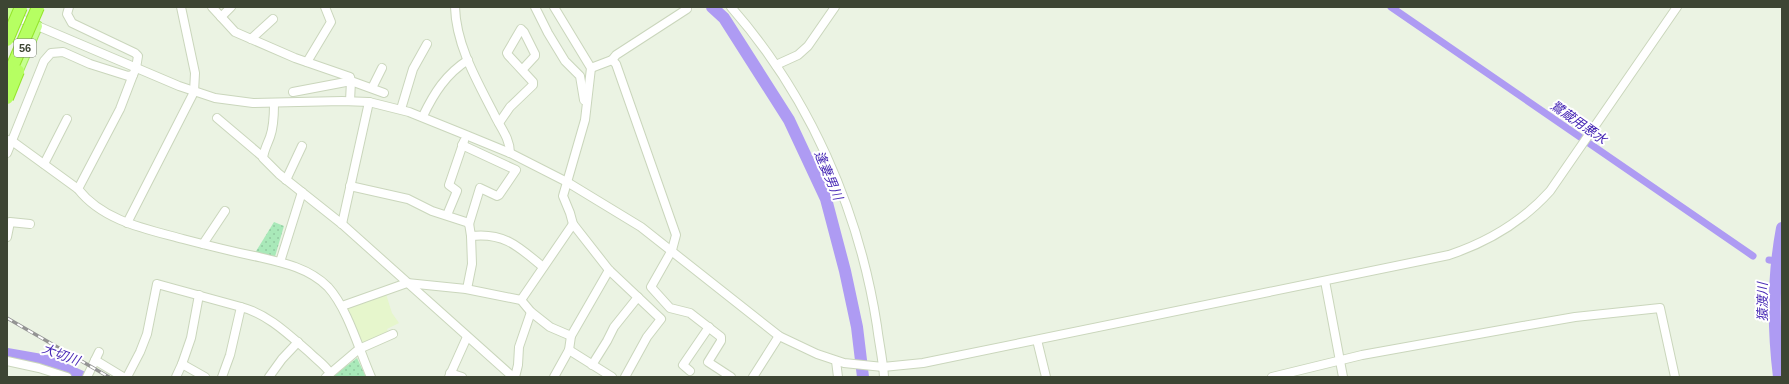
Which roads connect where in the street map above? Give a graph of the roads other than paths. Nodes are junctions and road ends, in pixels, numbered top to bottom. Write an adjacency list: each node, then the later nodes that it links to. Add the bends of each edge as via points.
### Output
1 (21, 7): 21 (highway, bridge)
2 (38, 7): 19 (highway, bridge)
3 (42, 7): 19 (main road, 56)
4 (68, 7): 30 (street, via 67,14 72,23 135,53 138,56)
5 (181, 7): 35 (street, via 195,73)
6 (212, 7): 17 (street)
7 (231, 7): 17 (street)
8 (325, 7): 25 (street, via 331,22)
9 (455, 7): 23 (street, via 455,24)
10 (535, 7): 43 (street, via 565,61 580,76)
11 (731, 7): 26 (street)
12 (835, 7): 26 (street, via 808,46 798,55)
13 (1677, 7): 75 (street, via 1550,191 1535,207 1494,236 1469,248 1449,255)
14 (556, 8): 28 (street)
15 (687, 9): 24 (street)
16 (8, 12): 19 (street)
17 (221, 17): 20 (street, via 232,30)
18 (273, 19): 20 (street)
19 (33, 27): 30 (street, via 103,52); 31 (highway, bridge); 34 (main road, 56); 38 (highway, bridge)
20 (251, 39): 25 (street)
21 (7, 40)
22 (427, 44): 42 (street, via 413,69)
23 (468, 60): 44 (street, via 444,80); 47 (street)
24 (612, 60): 28 (street); 71 (street, via 616,64 670,216 676,235)
25 (307, 62): 32 (street, via 350,77)
26 (776, 66): 102 (street, via 816,134 849,210 871,289)
27 (382, 68): 33 (street)
28 (591, 68): 43 (street)
29 (522, 70): 29 (street, via 507,53 521,29 535,54); 47 (street, via 533,85 510,107)
30 (135, 72): 35 (street); 49 (street, via 118,74 63,52 51,53 44,61); 59 (street, via 120,109)
31 (7, 79)
32 (351, 81): 33 (street); 36 (street); 39 (street)
33 (372, 88): 37 (street)
34 (7, 89)
35 (194, 92): 41 (street, via 233,101); 63 (street)
36 (293, 92)
37 (384, 93)
38 (7, 97)
39 (350, 100): 40 (street); 41 (street)
40 (369, 102): 42 (street); 58 (street)
41 (274, 104): 54 (street, via 273,124)
42 (401, 109): 44 (street)
43 (586, 111): 57 (street)
44 (423, 116): 48 (street)
45 (217, 118): 54 (street)
46 (67, 119): 55 (street)
47 (499, 123): 53 (street, via 510,143)
48 (466, 134): 50 (street); 53 (street)
49 (9, 140): 52 (street); 55 (street)
50 (462, 145): 62 (street, via 449,185 457,191); 66 (street, via 516,170 497,196 480,188)
51 (302, 146): 56 (street)
52 (7, 153)
53 (510, 153): 57 (street)
54 (263, 156): 56 (street)
55 (44, 164): 59 (street)
56 (286, 180): 60 (street)
57 (567, 182): 67 (street, via 563,196); 71 (street, via 641,227)
58 (350, 186): 62 (street, via 408,199); 65 (street)
59 (78, 189): 63 (street, via 107,213)
60 (302, 192): 65 (street); 72 (street)
61 (225, 211): 70 (street)
62 (447, 215): 66 (street)
63 (128, 223): 70 (street)
64 (30, 224): 69 (street, via 10,222)
65 (342, 224): 76 (street)
66 (469, 224): 68 (street)
67 (573, 224): 73 (street); 74 (street)
68 (471, 236): 73 (street, via 482,234 510,241); 77 (street, via 472,264)
69 (7, 237)
70 (203, 244): 72 (street)
71 (672, 250): 83 (street, via 651,287); 89 (street)
72 (280, 262): 81 (street, via 314,274)
73 (543, 267): 80 (street)
74 (609, 270): 79 (street); 88 (street)
75 (1325, 281): 91 (street); 97 (street)
76 (407, 283): 77 (street); 81 (street); 90 (street)
77 (467, 289): 80 (street)
78 (199, 295): 82 (street); 100 (street, via 191,338); 111 (street, via 157,284 146,334)
79 (638, 297): 85 (street); 101 (street, via 614,327)
80 (521, 300): 84 (street)
81 (342, 306): 93 (street)
82 (241, 307): 92 (street, via 254,310 268,318); 114 (street)
83 (670, 308): 85 (street); 86 (street, via 690,313)
84 (531, 312): 88 (street, via 550,326); 118 (street, via 519,347)
85 (661, 319): 121 (street, via 647,337)
86 (709, 327): 104 (street, via 683,365); 122 (street, via 722,339 708,362)
87 (393, 334): 93 (street)
88 (571, 336): 94 (street)
89 (779, 336): 99 (street, via 816,354); 123 (street)
90 (467, 337): 107 (street); 118 (street)
91 (1037, 340): 102 (street, via 923,363); 126 (street)
92 (298, 342): 106 (street); 115 (street)
93 (359, 349): 106 (street); 116 (street)
94 (569, 350): 101 (street); 119 (street)
95 (99, 352): 96 (street)
96 (95, 360): 105 (street); 110 (street)
97 (1340, 360): 127 (street); 128 (street); 129 (street, via 1575,316 1660,308)
98 (7, 362): 103 (street)
99 (840, 362): 102 (street); 124 (street)
100 (182, 364): 112 (street); 113 (street)
101 (592, 365): 120 (street)
102 (879, 367): 125 (street)
103 (39, 368): 108 (street); 109 (street)
104 (690, 370)
105 (88, 375)
106 (328, 375)
107 (450, 375): 117 (street)
108 (35, 377)
109 (67, 377)
110 (123, 377)
111 (128, 377)
112 (176, 377)
113 (205, 377)
114 (222, 377)
115 (269, 377)
116 (371, 377)
117 (462, 377)
118 (514, 377)
119 (554, 377)
120 (612, 377)
121 (625, 377)
122 (731, 377)
123 (753, 377)
124 (838, 377)
125 (884, 377)
126 (1046, 377)
127 (1272, 377)
128 (1344, 377)
129 (1675, 377)

